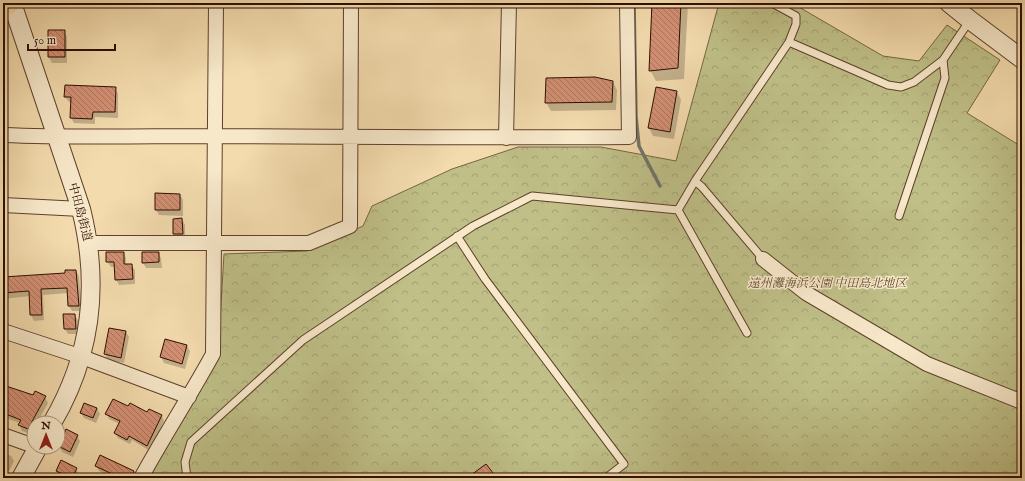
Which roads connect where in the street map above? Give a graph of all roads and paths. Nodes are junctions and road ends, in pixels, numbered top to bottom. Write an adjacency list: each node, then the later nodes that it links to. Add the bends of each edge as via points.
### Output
1 (3, 3): 2 (highway)
2 (8, 3)
3 (12, 3): 16 (street, 中田島街道)
4 (216, 3): 15 (street)
5 (351, 3): 17 (street)
6 (509, 3): 18 (street)
7 (627, 3): 18 (street, via 629,136)
8 (772, 3): 11 (lane, via 796,16 796,24)
9 (949, 3): 10 (street)
10 (970, 20): 12 (street); 13 (lane)
11 (789, 42): 13 (lane, via 888,85 901,87 914,82); 19 (lane)
12 (1022, 58)
13 (943, 60): 23 (lane, via 945,78)
14 (3, 135): 16 (street)
15 (214, 136): 16 (street); 17 (street); 26 (street)
16 (57, 137): 21 (street, 中田島街道)
17 (351, 137): 18 (street); 26 (street, via 350,226 309,243)
18 (506, 138)
19 (695, 181): 22 (lane); 27 (lane)
20 (3, 205): 21 (street)
21 (81, 208): 25 (street, 中田島街道)
22 (678, 210): 24 (lane, via 532,196); 29 (lane)
23 (899, 216)
24 (457, 236): 39 (lane, via 303,340 191,442 186,462); 40 (lane, via 485,279 624,464)
25 (88, 243): 26 (street); 30 (street, 中田島街道, via 91,309)
26 (213, 244): 31 (street, via 213,354)
27 (763, 259): 32 (street, via 806,293 927,364)
28 (3, 330): 30 (street)
29 (747, 333)
30 (82, 357): 31 (street); 33 (street, 中田島街道, via 68,394)
31 (189, 397): 38 (street)
32 (1022, 402)
33 (56, 415)
34 (3, 435): 35 (street)
35 (26, 443)
36 (33, 455): 37 (street)
37 (21, 478)
38 (140, 478)
39 (187, 478)
40 (606, 478)

